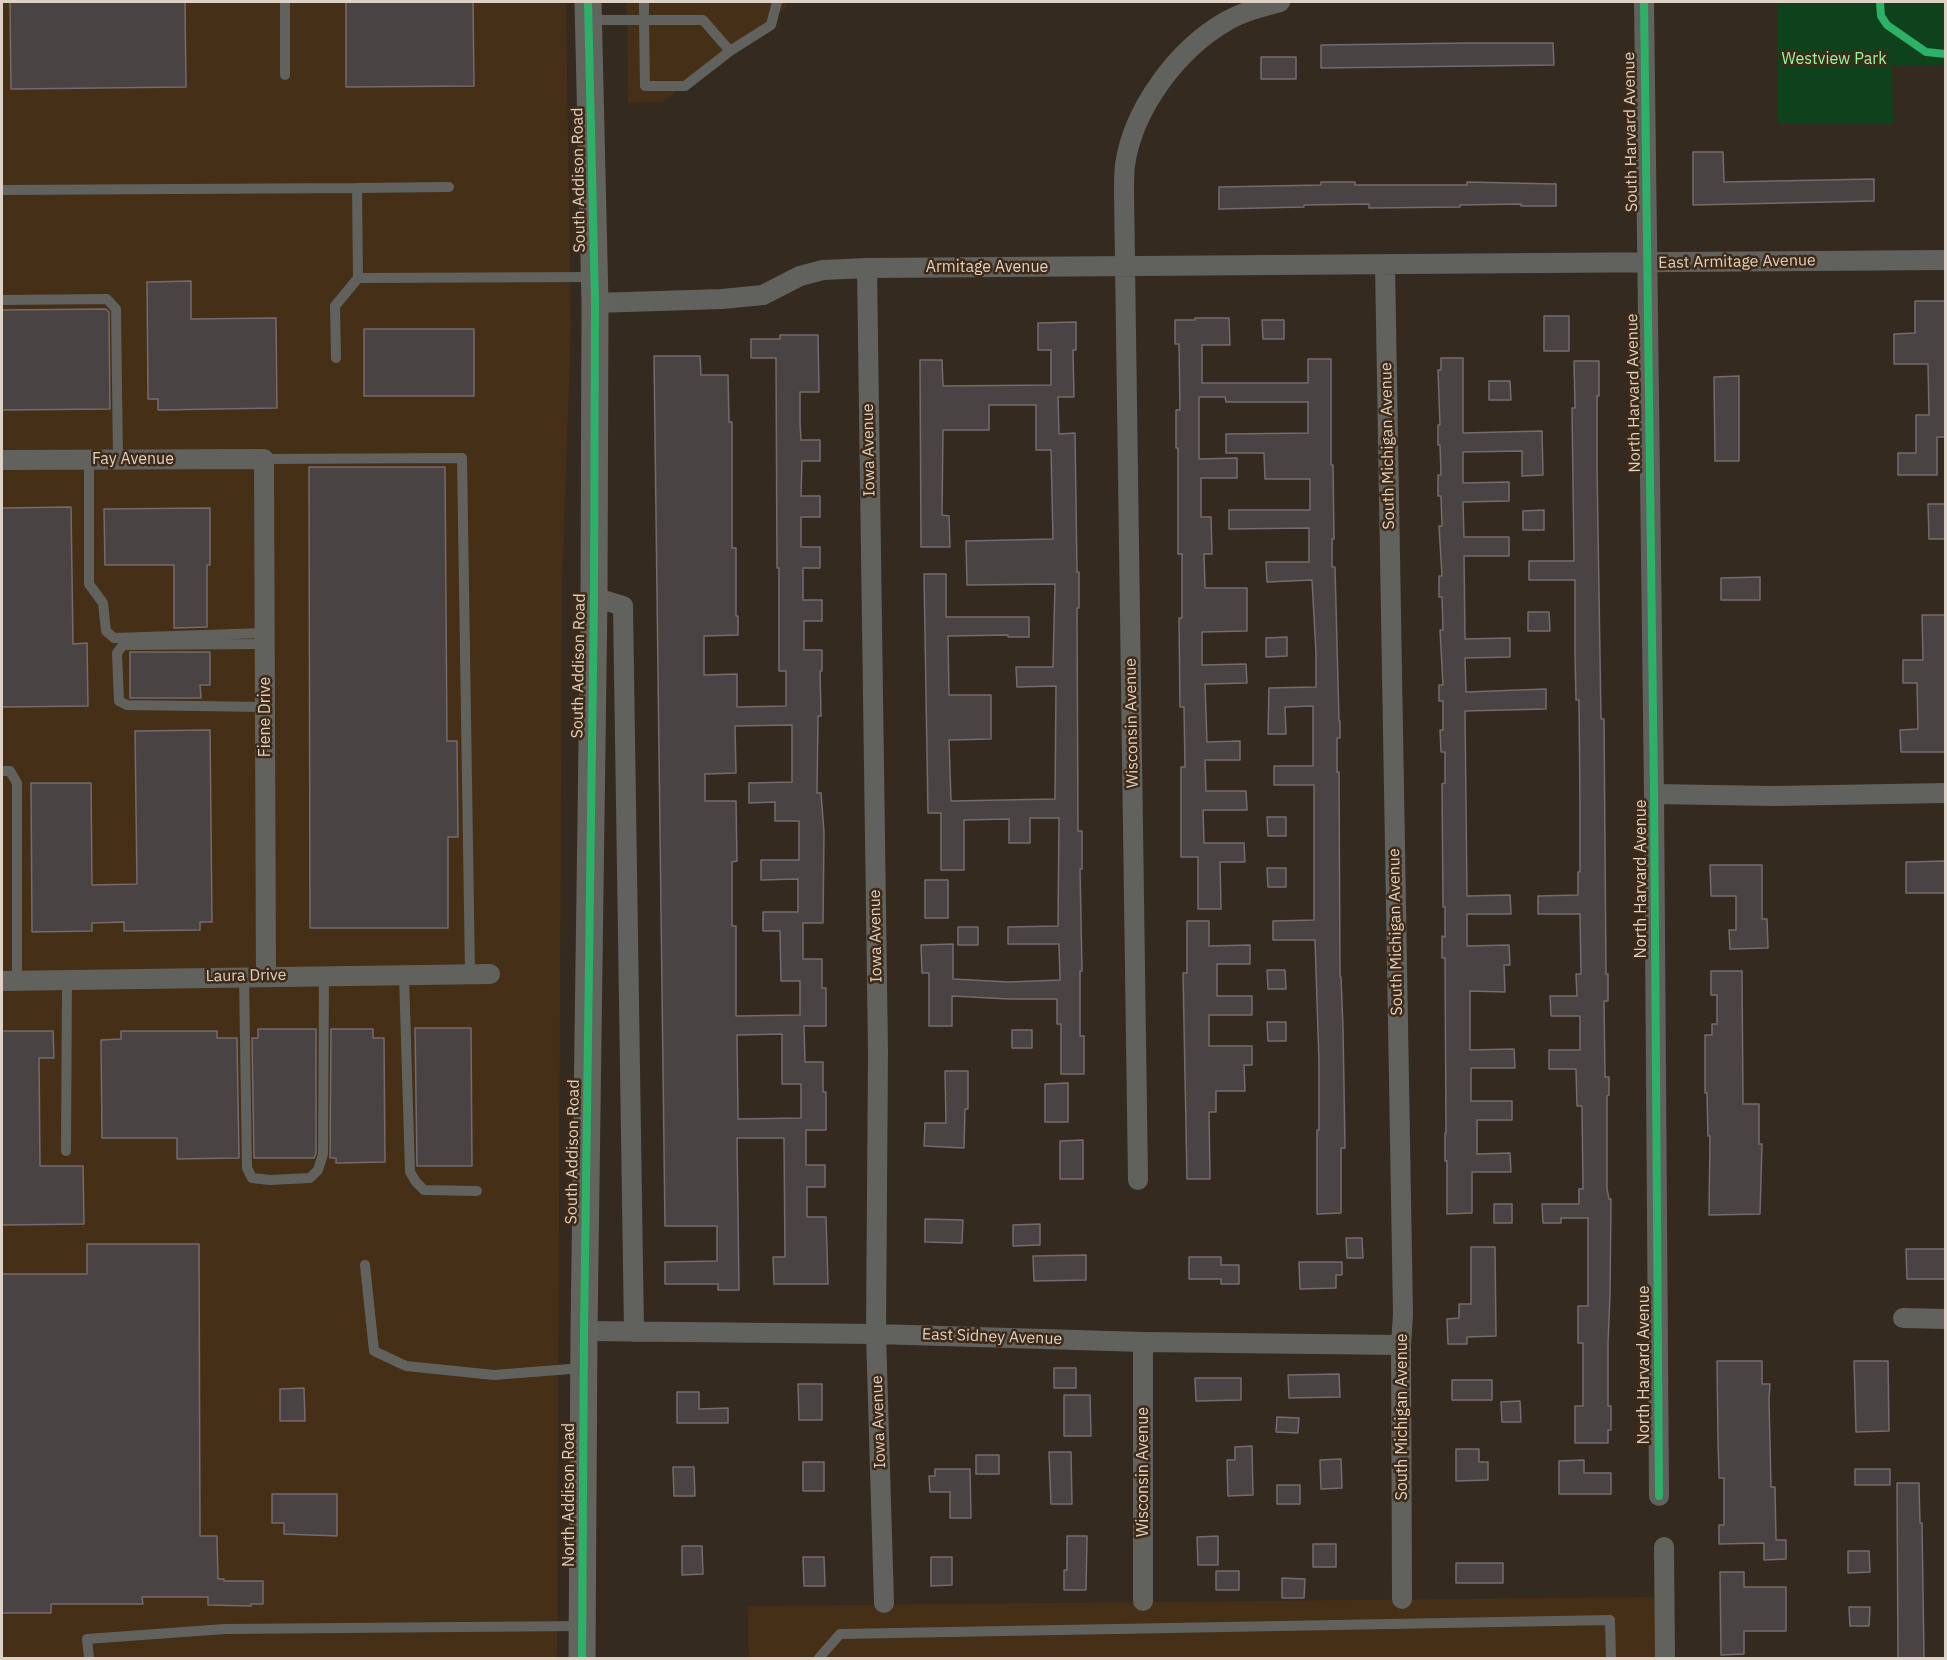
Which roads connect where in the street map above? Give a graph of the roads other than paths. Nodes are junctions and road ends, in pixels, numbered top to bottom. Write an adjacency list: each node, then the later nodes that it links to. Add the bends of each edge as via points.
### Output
1 (285, 2): 9 (lane)
2 (644, 2): 7 (lane)
3 (777, 2): 8 (lane, via 771,25)
4 (1280, 2): 16 (street, Wisconsin Avenue, via 1251,9 1205,35 1150,96 1125,164)
5 (1644, 2): 14 (street, South Harvard Avenue)
6 (588, 11): 7 (lane); 19 (street, South Addison Road)
7 (644, 20): 8 (lane, via 703,20); 8 (lane, via 645,86 685,86)
8 (730, 51)
9 (285, 75)
10 (449, 187): 11 (lane)
11 (357, 188): 12 (lane); 18 (lane)
12 (2, 190)
13 (1946, 260): 14 (street, East Armitage Avenue)
14 (1646, 262): 15 (street, East Armitage Avenue); 31 (street, North Harvard Avenue)
15 (1384, 264): 16 (street, Armitage Avenue); 50 (street, South Michigan Avenue)
16 (1126, 267): 17 (street, Armitage Avenue); 41 (street, Wisconsin Avenue)
17 (867, 268): 19 (street, Armitage Avenue, via 823,270 763,295 722,299); 48 (street, Iowa Avenue, via 878,1052)
18 (358, 278): 19 (lane); 21 (lane, via 335,306)
19 (595, 290): 26 (street, South Addison Road)
20 (2, 300): 23 (lane, via 107,299 116,309)
21 (336, 358)
22 (89, 459): 23 (street, Fay Avenue); 25 (street, Fay Avenue); 27 (lane, via 89,584 103,603 106,631 114,638)
23 (118, 459): 24 (street, Fay Avenue)
24 (264, 459): 27 (street, Fiene Drive); 32 (lane, via 462,458)
25 (2, 460)
26 (594, 597): 46 (street, South Addison Road); 47 (street, South Addison Road, via 623,606)
27 (264, 639): 28 (street, Fiene Drive); 28 (lane, via 123,645 117,653 119,701 128,705)
28 (265, 706): 37 (street, Fiene Drive)
29 (2, 771): 39 (lane, via 10,771 17,783)
30 (1946, 793): 31 (street)
31 (1654, 794): 52 (street, North Harvard Avenue)
32 (470, 974): 33 (street, Laura Drive); 35 (street, Laura Drive)
33 (490, 974)
34 (324, 975): 35 (street, Laura Drive); 36 (lane, via 323,1154 318,1170 310,1178 270,1180 252,1178 247,1168); 37 (street, Laura Drive)
35 (404, 975): 42 (lane, via 410,1172 424,1190)
36 (244, 976): 37 (street, Laura Drive); 38 (street, Laura Drive)
37 (266, 976)
38 (67, 980): 39 (street, Laura Drive); 40 (lane)
39 (9, 981)
40 (66, 1151)
41 (1138, 1180)
42 (477, 1191)
43 (365, 1264): 51 (lane, via 374,1351 395,1361 406,1366 494,1375)
44 (1903, 1318): 45 (street)
45 (1946, 1319)
46 (584, 1331): 47 (street, East Sidney Avenue); 51 (street, North Addison Road)
47 (634, 1332): 48 (street, East Sidney Avenue)
48 (876, 1334): 49 (street, East Sidney Avenue); 56 (street, Iowa Avenue)
49 (1143, 1342): 50 (street, East Sidney Avenue); 55 (street, Wisconsin Avenue)
50 (1401, 1345): 54 (street, South Michigan Avenue)
51 (584, 1368): 57 (street, North Addison Road)
52 (1659, 1496)
53 (1664, 1547): 62 (street)
54 (1402, 1599)
55 (1143, 1601)
56 (884, 1603)
57 (582, 1626): 58 (lane, via 202,1631 87,1639); 59 (street, North Addison Road)
58 (89, 1659)
59 (582, 1659)
60 (819, 1659): 61 (lane, via 840,1634 1610,1620)
61 (1611, 1659)
62 (1665, 1659)

